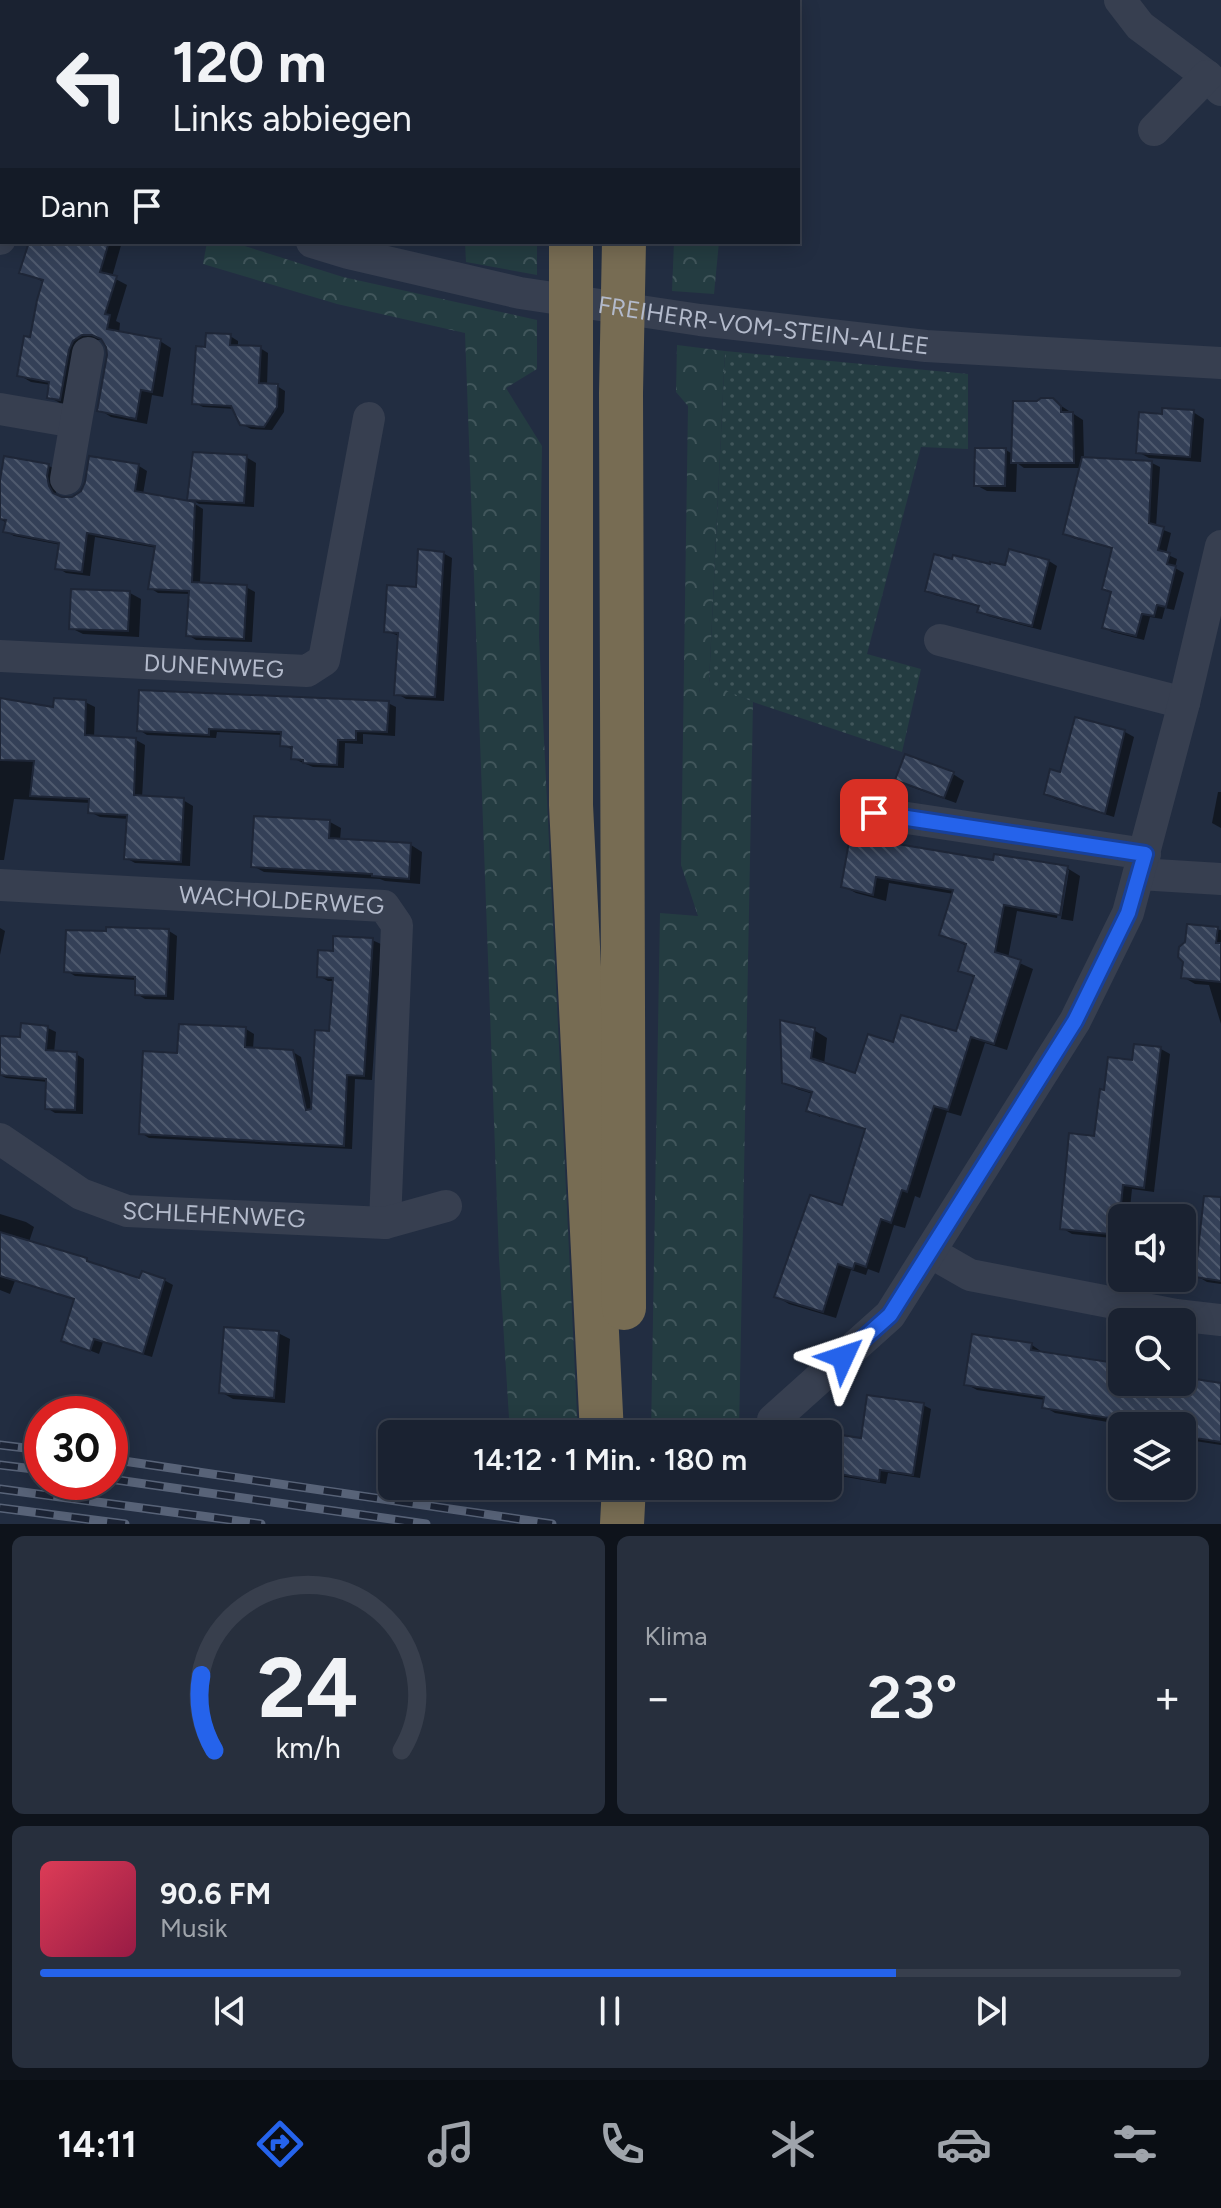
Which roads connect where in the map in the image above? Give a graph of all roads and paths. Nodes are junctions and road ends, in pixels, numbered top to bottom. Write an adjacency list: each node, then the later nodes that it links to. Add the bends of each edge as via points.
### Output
1 (1120, 0): 2 (street, via 1140,26)
2 (1214, 83): 3 (street)
3 (1154, 130)
4 (319, 244): 8 (street, FREIHERR-VOM-STEIN-ALLEE, via 520,293 700,320 926,346)
5 (571, 244): 26 (highway, via 571,805)
6 (624, 244): 27 (highway)
7 (88, 353): 11 (street)
8 (1221, 363)
9 (0, 409): 11 (street)
10 (369, 418): 15 (street, DUNENWEG, via 324,660 307,671)
11 (75, 422): 12 (street)
12 (66, 479)
13 (1221, 546): 16 (street)
14 (940, 640): 16 (street)
15 (0, 656)
16 (1184, 703): 18 (street)
17 (874, 813): 18 (street)
18 (1142, 864): 19 (street); 24 (street, via 1128,913 1075,1021)
19 (1221, 879)
20 (0, 885): 23 (street, WACHOLDERWEG, via 384,906 397,925)
21 (0, 1139): 23 (street, SCHLEHENWEG, via 81,1194 127,1211)
22 (446, 1206): 23 (street, SCHLEHENWEG)
23 (385, 1223)
24 (930, 1252): 25 (street, via 970,1275); 28 (street, via 890,1315)
25 (1221, 1320)
26 (601, 1420)
27 (624, 1420)
28 (773, 1420)
29 (605, 1500): 31 (highway)
30 (623, 1500): 32 (highway)
31 (606, 1524)
32 (622, 1524)

